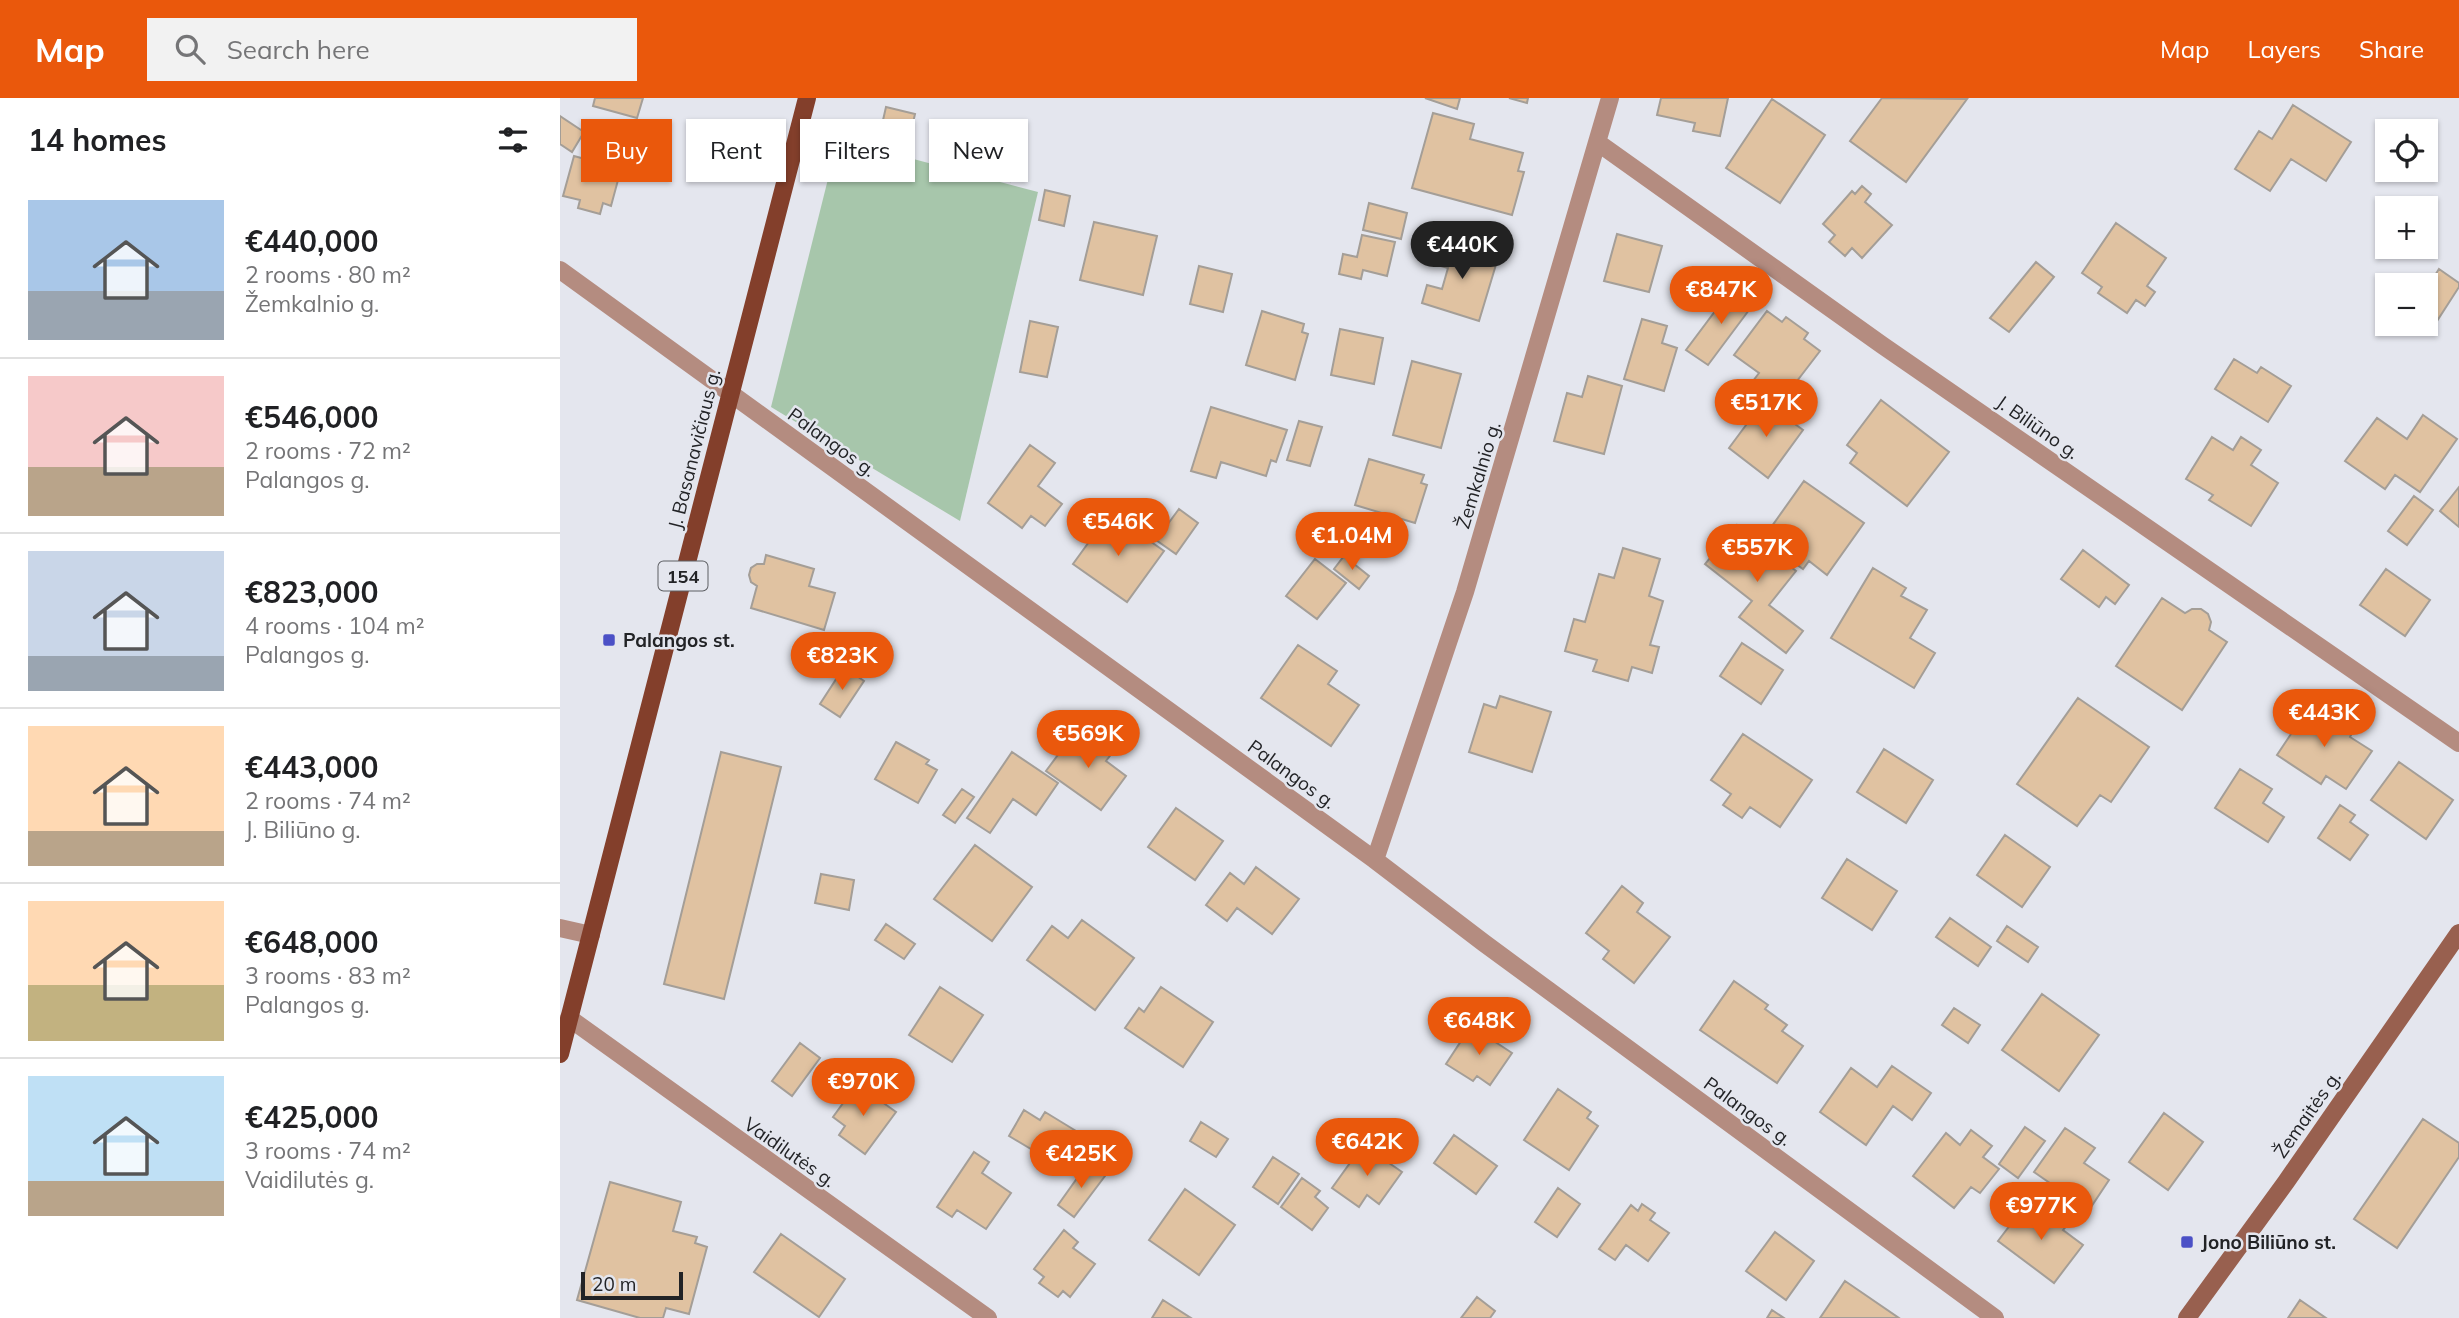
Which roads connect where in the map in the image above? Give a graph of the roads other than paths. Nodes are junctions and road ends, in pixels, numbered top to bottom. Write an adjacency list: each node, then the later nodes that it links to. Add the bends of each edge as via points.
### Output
1 (807, 98): 5 (main road, J. Basanavičiaus g. / 154)
2 (1610, 98): 3 (street, Žemkalnio g.)
3 (1597, 142): 6 (street, J. Biliūno g., via 1882,345); 7 (street, Žemkalnio g., via 1465,592)
4 (560, 270): 5 (street, Palangos g.)
5 (730, 394): 7 (street, Palangos g.); 10 (main road, J. Basanavičiaus g. / 154)
6 (2459, 743)
7 (1375, 860): 14 (street, Palangos g.)
8 (560, 928): 10 (street)
9 (2459, 933): 15 (main road, Žemaitės g.)
10 (591, 935): 11 (main road, J. Basanavičiaus g. / 154)
11 (569, 1018): 12 (main road, J. Basanavičiaus g. / 154); 13 (street, Vaidilutės g.)
12 (560, 1054)
13 (988, 1318)
14 (1995, 1318)
15 (2187, 1318)

